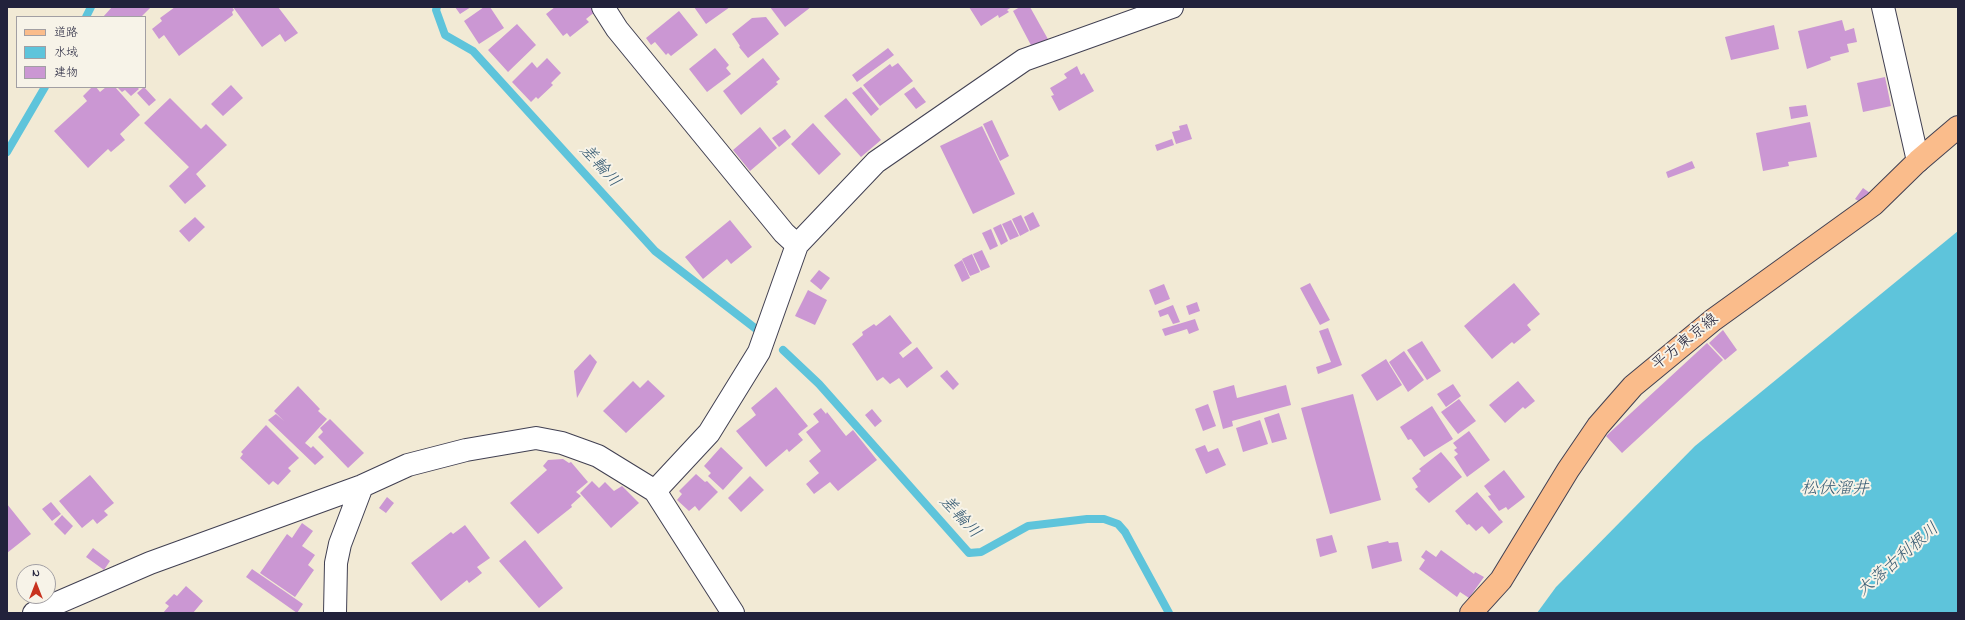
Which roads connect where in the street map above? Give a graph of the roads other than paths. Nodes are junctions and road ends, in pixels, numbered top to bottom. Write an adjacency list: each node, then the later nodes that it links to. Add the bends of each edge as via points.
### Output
1 (603, 7): 6 (street, via 617,29)
2 (1172, 7): 6 (street, via 1024,60 876,162)
3 (1883, 7): 5 (street)
4 (1958, 127): 5 (main road, 平方東京線)
5 (1918, 161): 12 (main road, 平方東京線, via 1874,204 1713,320 1633,386 1598,426 1501,580)
6 (797, 246): 8 (street, via 759,352 709,434)
7 (362, 486): 8 (street, via 408,465 466,450 536,438 562,443 598,456); 9 (street, via 150,563); 10 (street, via 340,544 336,563)
8 (655, 491): 11 (street)
9 (34, 613)
10 (335, 613)
11 (733, 613)
12 (1471, 613)

